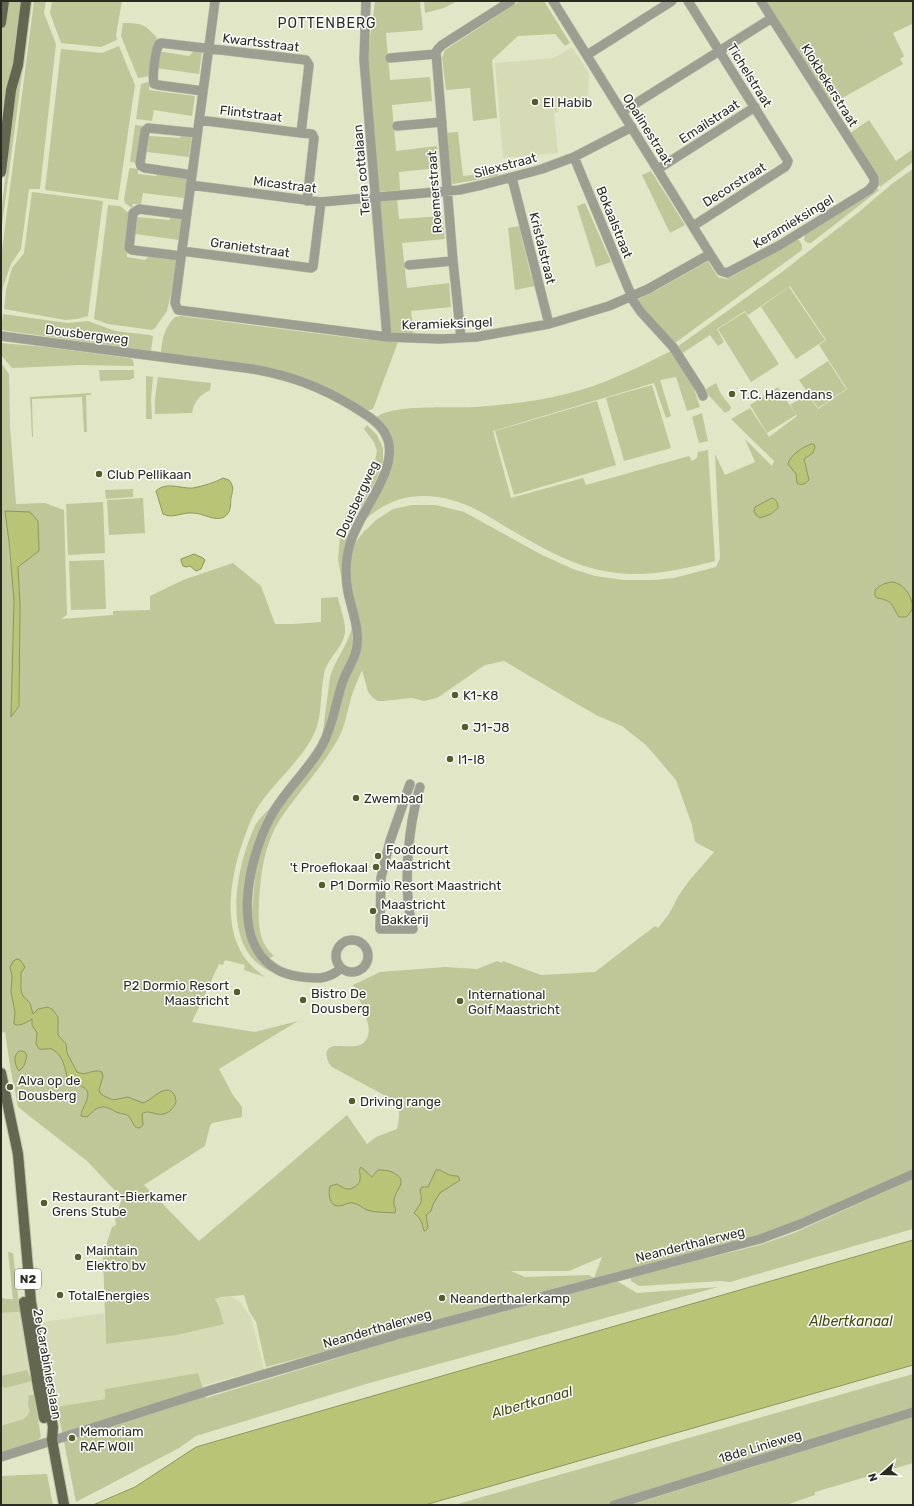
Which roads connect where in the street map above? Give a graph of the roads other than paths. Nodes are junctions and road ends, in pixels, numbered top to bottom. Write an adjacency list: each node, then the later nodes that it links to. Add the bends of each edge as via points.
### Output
1 (4, 1): 11 (main road)
2 (26, 1): 29 (main road)
3 (215, 1): 12 (street)
4 (366, 1): 35 (street, Terra cottalaan, via 364,60)
5 (511, 1): 14 (street, via 442,44)
6 (553, 1): 15 (street, Opalinestraat)
7 (672, 1): 15 (street)
8 (688, 1): 13 (street, Tichelstraat)
9 (761, 1): 10 (street, Klokbekerstraat)
10 (772, 18): 13 (street); 32 (street, Klokbekerstraat, via 874,178)
11 (1, 23)
12 (209, 48): 17 (street); 17 (street, Kwartsstraat, via 161,43 158,46 155,65 154,84); 25 (street, Kwartsstraat, via 306,60 309,65)
13 (720, 51): 18 (street, Tichelstraat); 19 (street)
14 (436, 54): 16 (street); 21 (street, Roemerstraat)
15 (586, 55): 19 (street, Opalinestraat)
16 (390, 58)
17 (203, 91): 20 (street)
18 (754, 107): 27 (street, Tichelstraat, via 788,161); 28 (street, Emailstraat)
19 (622, 112): 23 (street, Opalinestraat)
20 (199, 120): 24 (street); 25 (street, Flintstraat)
21 (442, 122): 22 (street); 34 (street, Roemerstraat)
22 (397, 126)
23 (632, 127): 26 (street, Silexstraat); 28 (street, Opalinestraat)
24 (197, 133): 30 (street); 30 (street, via 148,128 145,131 140,163 145,168)
25 (300, 133): 36 (street, via 312,134 314,138)
26 (574, 157): 31 (street, Silexstraat); 45 (street, Bokaalstraat)
27 (787, 164): 39 (street, Decorstraat)
28 (658, 169): 39 (street, Opalinestraat)
29 (1, 172)
30 (192, 175): 33 (street)
31 (512, 178): 34 (street, Silexstraat, via 470,188); 46 (street, Kristalstraat)
32 (874, 184): 44 (street, Keramieksingel, via 869,190 780,245 729,272)
33 (190, 185): 36 (street, Micastraat); 38 (street)
34 (447, 190): 35 (street, Silexstraat); 42 (street, Roemerstraat)
35 (376, 197): 37 (street, Micastraat); 48 (street, Terra cottalaan)
36 (307, 201): 37 (street, Micastraat)
37 (321, 202): 40 (street, Granietstraat, via 311,268)
38 (186, 215): 40 (street); 40 (street, Granietstraat, via 139,209 133,214 129,248)
39 (693, 226): 41 (street, Opalinestraat)
40 (181, 254): 48 (street, Keramieksingel, via 175,303 181,312)
41 (710, 254): 44 (street, Opalinestraat); 45 (street, Keramieksingel)
42 (453, 261): 43 (street); 49 (street, Roemerstraat)
43 (409, 264)
44 (721, 271)
45 (633, 299): 46 (street, Keramieksingel); 50 (street, Bokaalstraat, via 641,312 673,347)
46 (549, 324): 49 (street, Keramieksingel)
47 (1, 336): 53 (street, Dousbergweg, via 277,374 332,394 370,416 385,433 390,448 390,459 374,496 356,527 346,564 348,592 357,627 356,651 343,681 332,722 322,746 275,809 262,835 251,872 248,901 250,930 255,946 263,958 276,969 321,978)
48 (387, 337): 49 (street, Keramieksingel)
49 (461, 338)
50 (702, 396)
51 (410, 784): 52 (street, via 390,841 382,878 380,929 413,929 408,903 409,846 411,823)
52 (420, 787)
53 (342, 968)
54 (1, 1073): 57 (main road, 2e Carabinierslaan / N2, via 17,1172 31,1302 53,1427)
55 (913, 1174): 57 (street, Neanderthalerweg, via 760,1239 400,1334)
56 (913, 1412): 60 (street, 18de Linieweg)
57 (52, 1440): 58 (street, Neanderthalerweg); 59 (main road, 2e Carabinierslaan / N2)
58 (1, 1457)
59 (64, 1505)
60 (614, 1505)

